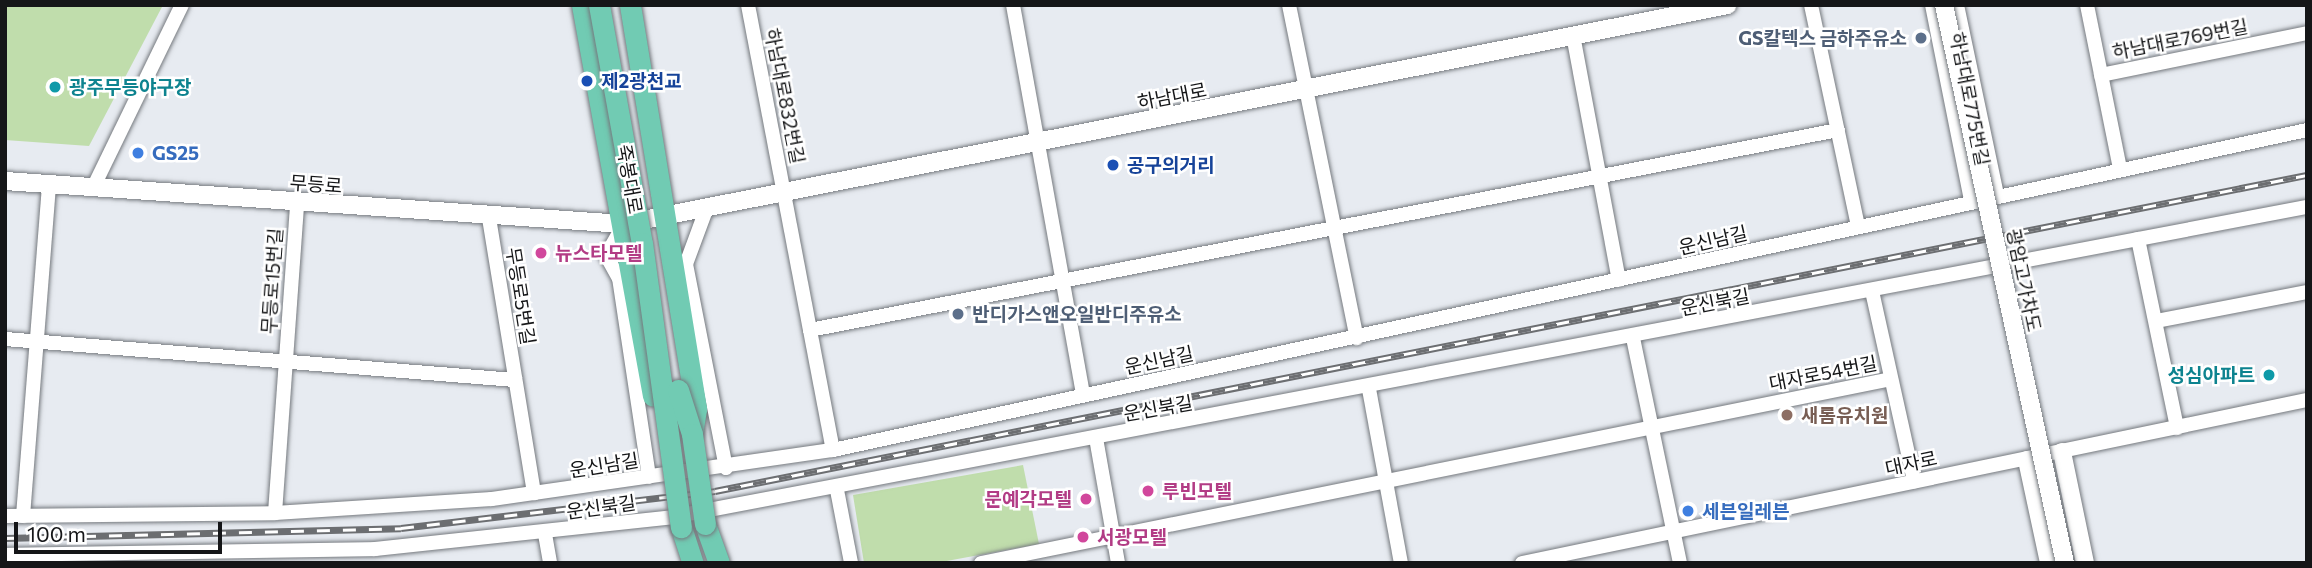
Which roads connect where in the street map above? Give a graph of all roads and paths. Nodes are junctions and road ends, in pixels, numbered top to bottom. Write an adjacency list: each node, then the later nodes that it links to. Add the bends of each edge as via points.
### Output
1 (182, 5): 26 (street)
2 (583, 5): 35 (main road)
3 (599, 5): 58 (main road, 죽봉대로, bridge)
4 (612, 5): 57 (main road, 죽봉대로, bridge, via 681,413)
5 (630, 5): 34 (main road)
6 (748, 5): 27 (street, 하남대로832번길)
7 (1013, 5): 21 (street)
8 (1289, 5): 18 (street)
9 (1728, 5): 16 (street, 하남대로)
10 (1811, 5): 20 (street)
11 (1932, 5): 29 (street, 하남대로775번길)
12 (1944, 5): 91 (street, 광암고가차도, bridge)
13 (1957, 5): 28 (street, 하남대로775번길)
14 (2087, 5): 17 (street, 하남대로769번길)
15 (2307, 33): 17 (street, 하남대로769번길)
16 (1573, 35): 18 (street, 하남대로); 23 (street)
17 (2101, 75): 22 (street, 하남대로769번길)
18 (1308, 90): 21 (street, 하남대로); 37 (street)
19 (2307, 130): 22 (street, 운신남길)
20 (1838, 131): 23 (street); 36 (street)
21 (1040, 144): 27 (street, 하남대로); 40 (street)
22 (2120, 168): 28 (street, 운신남길)
23 (1600, 179): 37 (street); 39 (street)
24 (5, 181): 25 (street, 무등로)
25 (49, 185): 26 (street, 무등로); 48 (street)
26 (93, 188): 30 (street, 무등로)
27 (784, 194): 32 (street, 하남대로); 44 (street, 하남대로832번길)
28 (1997, 195): 29 (street, 운신남길)
29 (1971, 201): 36 (street, 운신남길)
30 (297, 204): 33 (street, 무등로); 49 (street, 무등로15번길)
31 (2307, 207): 38 (street, 운신북길)
32 (706, 211): 34 (street, 하남대로); 63 (street, via 686,264)
33 (489, 218): 35 (street, 무등로); 51 (street, 무등로5번길)
34 (667, 219): 35 (street, 하남대로); 57 (main road, via 696,409)
35 (623, 224): 58 (main road, via 657,418); 64 (street, via 606,255 619,278)
36 (1858, 227): 39 (street, 운신남길)
37 (1335, 231): 40 (street); 45 (street)
38 (2138, 239): 41 (street, 운신북길); 43 (street)
39 (1619, 280): 45 (street, 운신남길)
40 (1065, 282): 44 (street); 53 (street)
41 (1872, 291): 46 (street, 운신북길); 50 (street, 대자로54번길)
42 (2307, 292): 43 (street)
43 (2156, 321): 55 (street)
44 (810, 330): 60 (street, 하남대로832번길)
45 (1357, 338): 53 (street, 운신남길)
46 (1633, 338): 52 (street, 운신북길); 56 (street)
47 (5, 339): 48 (street, 무등로15번길)
48 (36, 341): 49 (street, 무등로15번길); 71 (street)
49 (286, 360): 51 (street, 무등로15번길); 69 (street, 무등로15번길)
50 (1891, 379): 56 (street, 대자로54번길); 66 (street, 대자로54번길)
51 (515, 380): 68 (street, 무등로5번길)
52 (1369, 389): 59 (street, 운신북길); 65 (street)
53 (1083, 395): 60 (street, 운신남길)
54 (2307, 400): 55 (street, 대자로)
55 (2177, 428): 61 (street, 대자로)
56 (1651, 429): 65 (street, 대자로54번길); 74 (street)
57 (692, 434): 72 (main road, bridge)
58 (668, 437): 73 (main road, bridge)
59 (1096, 438): 67 (street, 운신북길); 76 (street)
60 (833, 450): 63 (street, 운신남길)
61 (2062, 453): 62 (street, 대자로); 92 (street)
62 (2027, 460): 66 (street, 대자로); 90 (street)
63 (726, 468): 64 (street, 운신남길)
64 (649, 477): 68 (street, 운신남길)
65 (1386, 480): 76 (street, 대자로54번길); 87 (street)
66 (1914, 481): 74 (street, 대자로)
67 (838, 490): 75 (street, 운신북길); 84 (street)
68 (534, 494): 69 (street, 운신남길)
69 (275, 513): 71 (street, 운신남길)
70 (5, 516): 71 (street, 운신남길)
71 (23, 516)
72 (705, 524): 82 (main road); 83 (main road)
73 (681, 527): 80 (main road); 81 (main road)
74 (1675, 533): 88 (street, 대자로); 89 (street)
75 (545, 534): 78 (street, 운신북길); 79 (street)
76 (1113, 535): 85 (street, 대자로54번길); 86 (street)
77 (5, 555): 78 (street, 운신북길)
78 (287, 559)
79 (550, 563)
80 (680, 563)
81 (693, 563)
82 (706, 563)
83 (719, 563)
84 (851, 563)
85 (981, 563)
86 (1118, 563)
87 (1401, 563)
88 (1522, 563)
89 (1681, 563)
90 (2049, 563)
91 (2065, 563)
92 (2085, 563)

